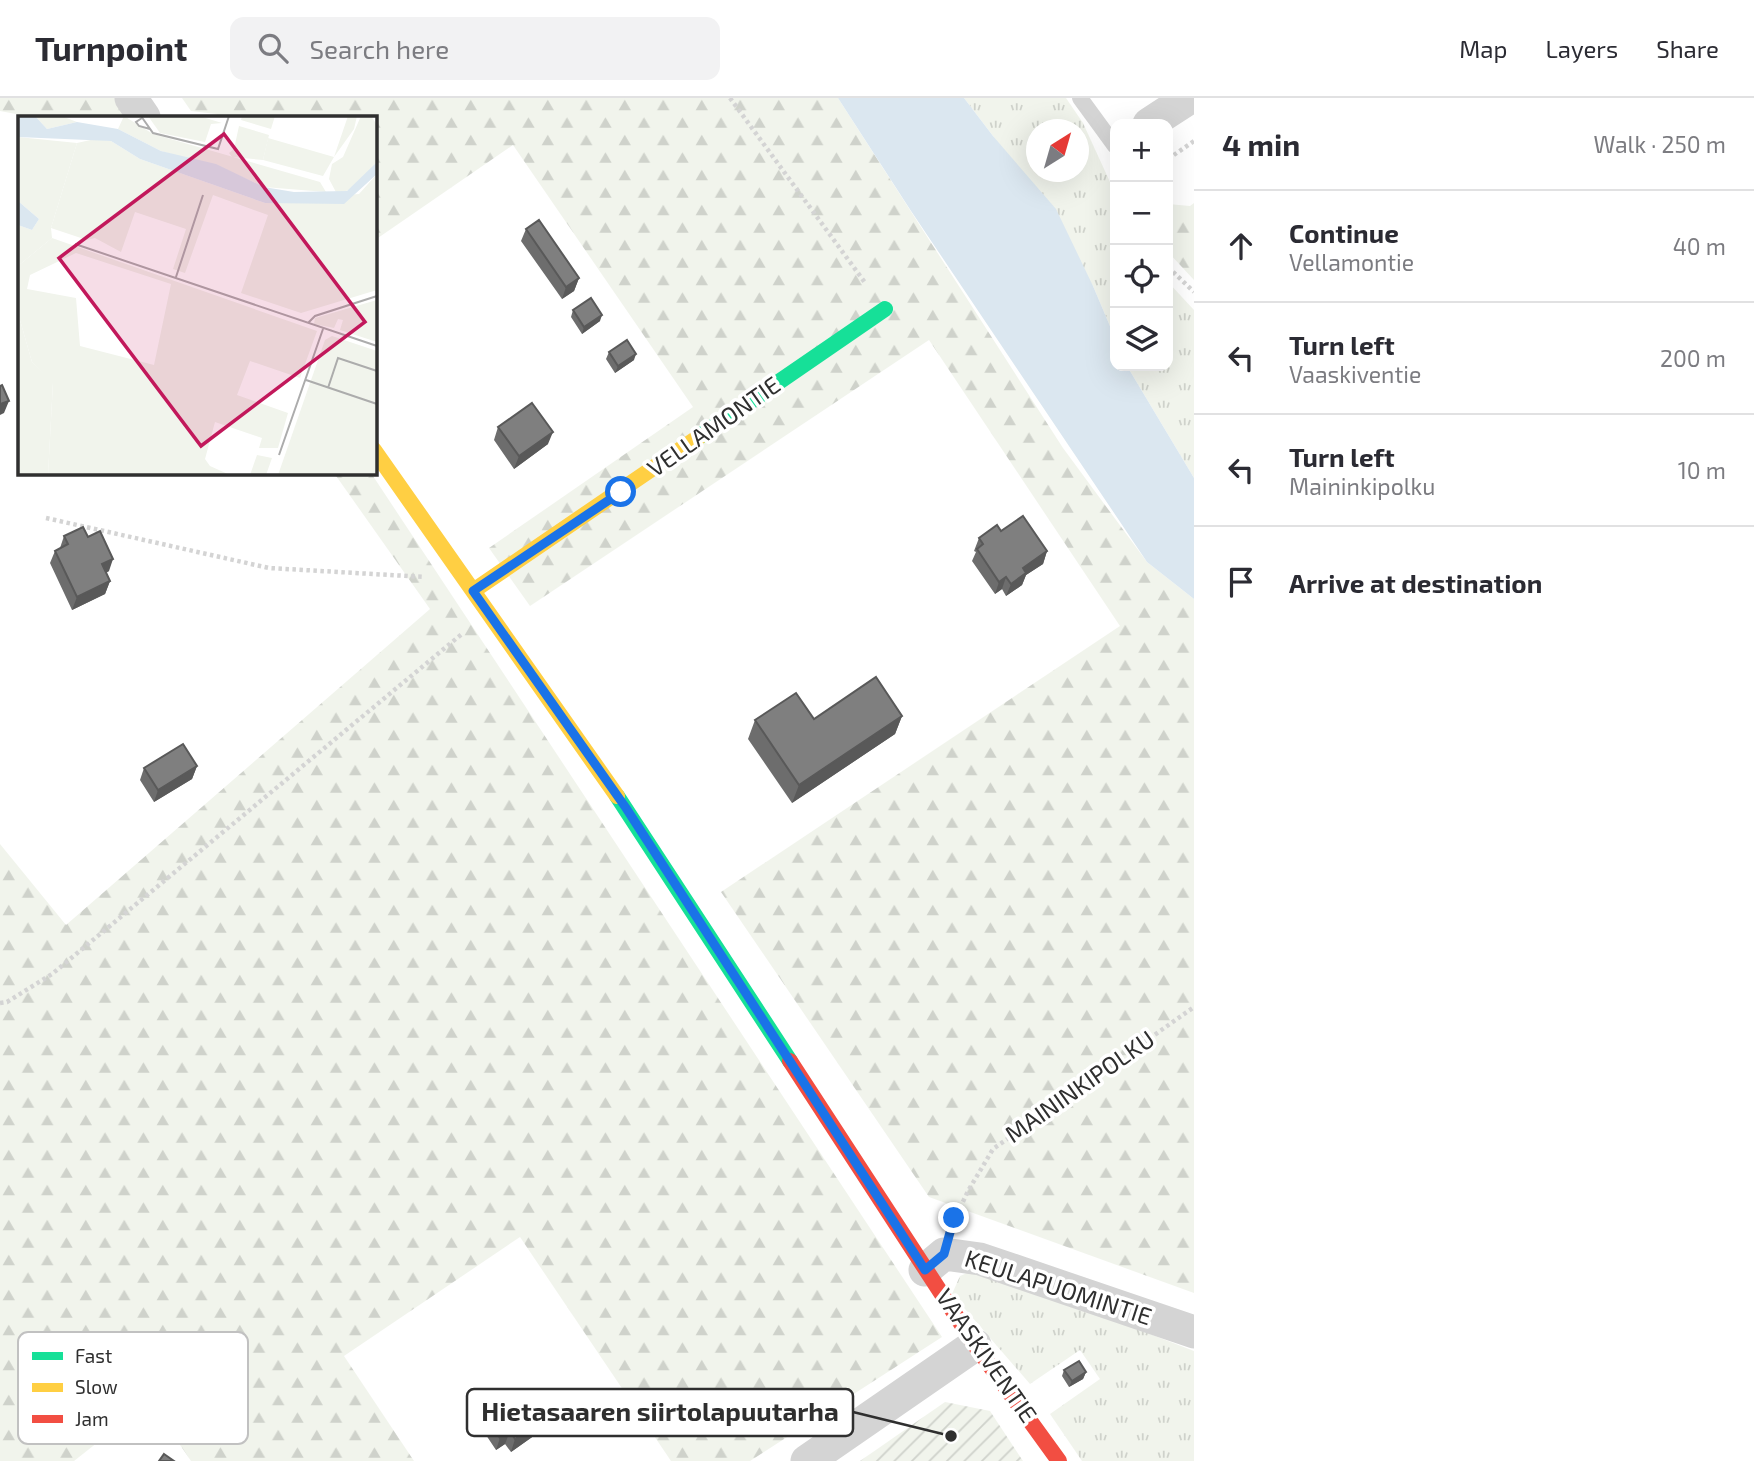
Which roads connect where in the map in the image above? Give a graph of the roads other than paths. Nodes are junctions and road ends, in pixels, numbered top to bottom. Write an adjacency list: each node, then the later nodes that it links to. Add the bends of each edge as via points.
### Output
1 (131, 98): 4 (street)
2 (1080, 98): 6 (lane)
3 (1189, 98): 5 (street)
4 (143, 116)
5 (1157, 119)
6 (1110, 139)
7 (885, 309): 9 (street, VELLAMONTIE)
8 (376, 453): 9 (street, VAASKIVENTIE)
9 (469, 585): 10 (street, VAASKIVENTIE)
10 (935, 1262): 11 (street, KEULAPUOMINTIE, via 980,1259); 12 (street, VAASKIVENTIE)
11 (1194, 1332)
12 (975, 1345): 13 (street); 14 (street, VAASKIVENTIE)
13 (807, 1461)
14 (1059, 1461)

